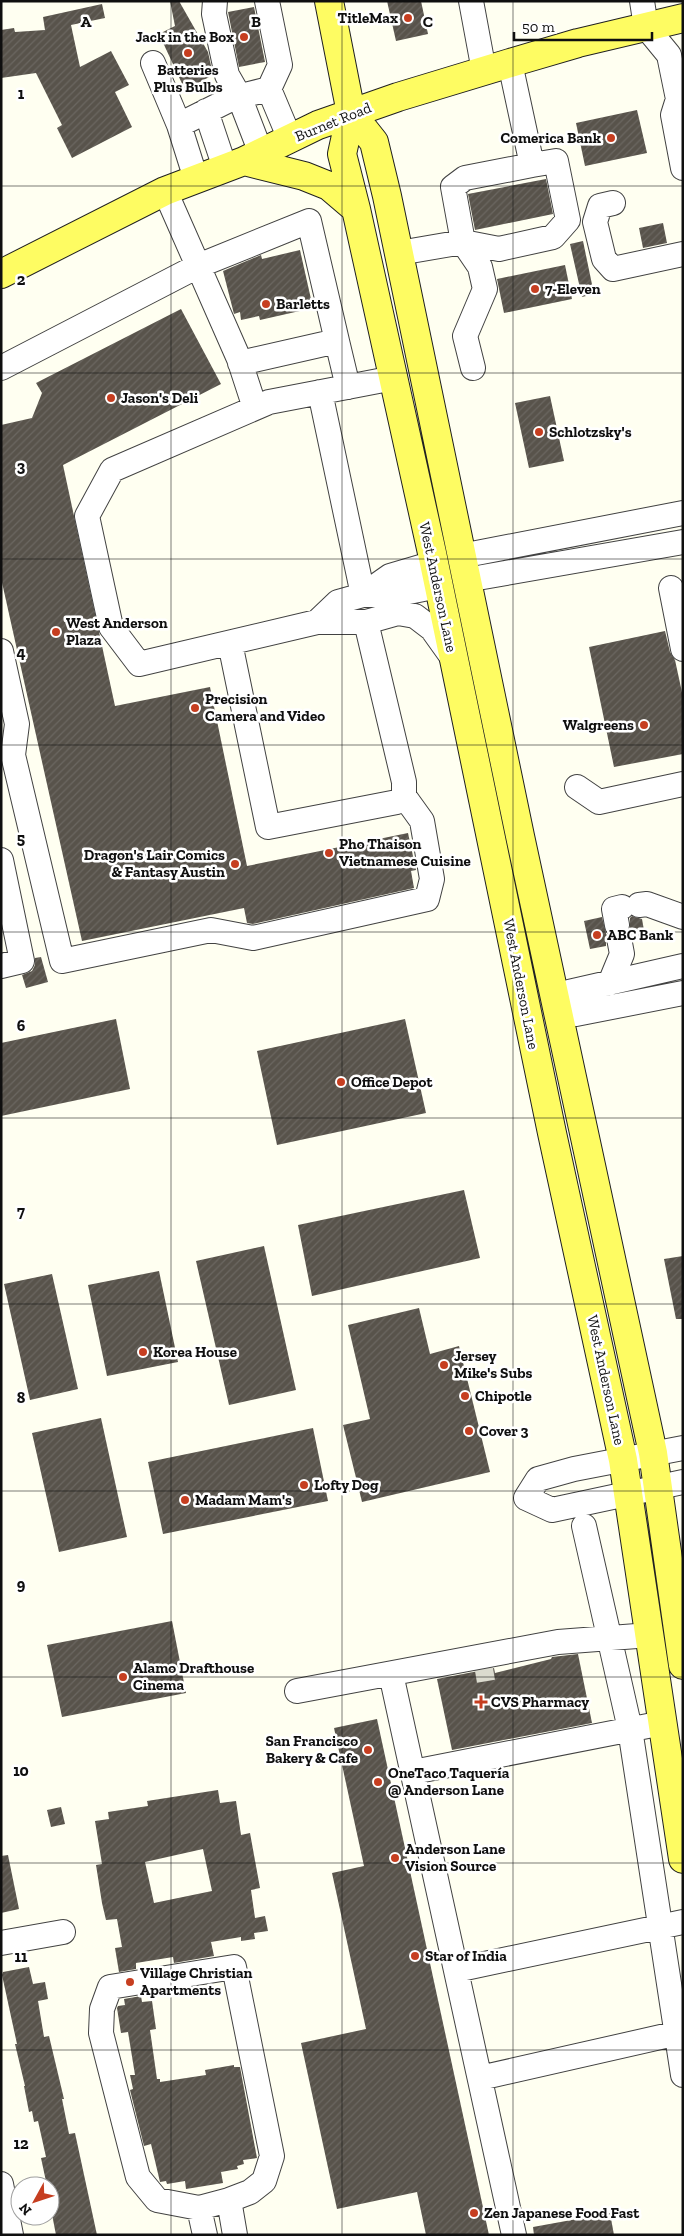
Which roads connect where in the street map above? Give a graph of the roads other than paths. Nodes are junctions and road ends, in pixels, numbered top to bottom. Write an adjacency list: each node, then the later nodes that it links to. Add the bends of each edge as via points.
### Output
1 (215, 1): 10 (street, via 214,14 227,75)
2 (267, 1): 9 (street, via 280,65)
3 (328, 1): 12 (main road, West Anderson Lane)
4 (471, 1): 8 (street)
5 (644, 14): 6 (main road, Burnet Road); 8 (main road, Burnet Road, via 578,43); 17 (street, via 669,55 678,100 673,114)
6 (683, 18)
7 (153, 64): 13 (street)
8 (497, 67): 12 (main road, Burnet Road); 16 (street)
9 (269, 89): 10 (street); 14 (street)
10 (239, 96): 11 (street); 15 (street)
11 (206, 112): 13 (street); 15 (street)
12 (351, 113): 14 (main road, Burnet Road); 21 (main road, West Anderson Lane, via 342,154); 24 (main road, West Anderson Lane, via 374,142)
13 (179, 125): 18 (street)
14 (290, 138): 15 (main road, Burnet Road)
15 (243, 161): 18 (main road, Burnet Road); 21 (main road, via 304,176 329,186)
16 (532, 165): 22 (street, via 465,178 453,187); 22 (street, via 556,161 568,220 559,232 554,237 499,249)
17 (683, 168)
18 (196, 179): 19 (main road, Burnet Road)
19 (165, 191): 25 (street); 26 (main road, Burnet Road)
20 (613, 203): 23 (street, via 600,206 595,222 604,259 613,269)
21 (356, 209): 31 (main road, West Anderson Lane)
22 (463, 242): 24 (street); 30 (street, via 480,268 484,289 465,336)
23 (683, 252)
24 (399, 254): 37 (main road, West Anderson Lane)
25 (198, 266): 27 (street, via 309,221); 28 (street); 29 (street)
26 (1, 274)
27 (338, 341): 28 (street); 32 (street)
28 (240, 363): 34 (street)
29 (1, 368)
30 (473, 368)
31 (394, 378): 32 (street); 38 (main road, West Anderson Lane)
32 (348, 387): 33 (street)
33 (320, 392): 34 (street); 40 (street)
34 (255, 408): 43 (street, via 112,470 87,516 111,627 139,664)
35 (683, 513): 37 (street)
36 (683, 542): 37 (street)
37 (464, 568): 38 (main road); 56 (main road, West Anderson Lane)
38 (436, 574): 40 (street, via 390,576); 46 (main road, West Anderson Lane)
39 (671, 588): 44 (street)
40 (363, 595): 41 (street, via 338,602)
41 (317, 622): 42 (street); 43 (street)
42 (366, 622): 46 (street, via 398,613 415,616 432,629); 49 (street, via 404,782)
43 (230, 643): 49 (street, via 268,827 397,802)
44 (683, 649)
45 (1, 651): 49 (street, via 17,724 13,755 62,961 211,930 253,938 427,899 432,879 422,821)
46 (453, 658): 57 (main road, West Anderson Lane)
47 (683, 784): 48 (street, via 599,802)
48 (578, 787)
49 (404, 796)
50 (1, 860): 52 (street, via 22,961)
51 (683, 917): 54 (street, via 647,904 624,919 622,954)
52 (1, 966)
53 (683, 966): 54 (street)
54 (610, 983): 56 (street, via 569,992)
55 (683, 993): 56 (street, via 576,1014)
56 (560, 1006): 57 (main road); 59 (main road, West Anderson Lane)
57 (528, 1014): 58 (main road, West Anderson Lane)
58 (552, 1133): 59 (main road, via 573,1147 592,1237); 62 (main road, West Anderson Lane)
59 (612, 1265): 61 (main road, West Anderson Lane)
60 (683, 1448): 61 (street)
61 (652, 1453): 62 (street); 63 (main road, West Anderson Lane)
62 (623, 1460): 64 (main road, West Anderson Lane); 64 (street, via 538,1479 526,1498 552,1510)
63 (670, 1484): 64 (street); 69 (main road, West Anderson Lane)
64 (628, 1493): 66 (main road, West Anderson Lane)
65 (584, 1526): 67 (street)
66 (650, 1635): 67 (street); 73 (main road, West Anderson Lane)
67 (608, 1638): 68 (street); 74 (street)
68 (551, 1643): 70 (street); 70 (street, via 534,1657)
69 (683, 1665)
70 (475, 1667): 71 (street)
71 (391, 1674): 72 (street); 75 (street)
72 (297, 1691)
73 (663, 1723): 74 (street); 76 (main road, West Anderson Lane)
74 (630, 1729): 75 (street); 77 (street)
75 (413, 1772): 80 (street)
76 (683, 1859)
77 (671, 1924): 80 (street); 81 (street)
78 (63, 1932): 79 (street)
79 (1, 1944)
80 (456, 1970): 83 (street)
81 (680, 2033): 82 (street); 83 (street)
82 (683, 2075)
83 (480, 2078): 90 (street)
84 (2, 2187): 87 (street)
85 (229, 2200): 86 (street); 86 (street, via 250,2192 264,2181 272,2156 234,1967 110,1987 102,2009 101,2033 138,2177 156,2200); 89 (street)
86 (199, 2208): 88 (street)
87 (11, 2235)
88 (205, 2235)
89 (235, 2235)
90 (514, 2235)

